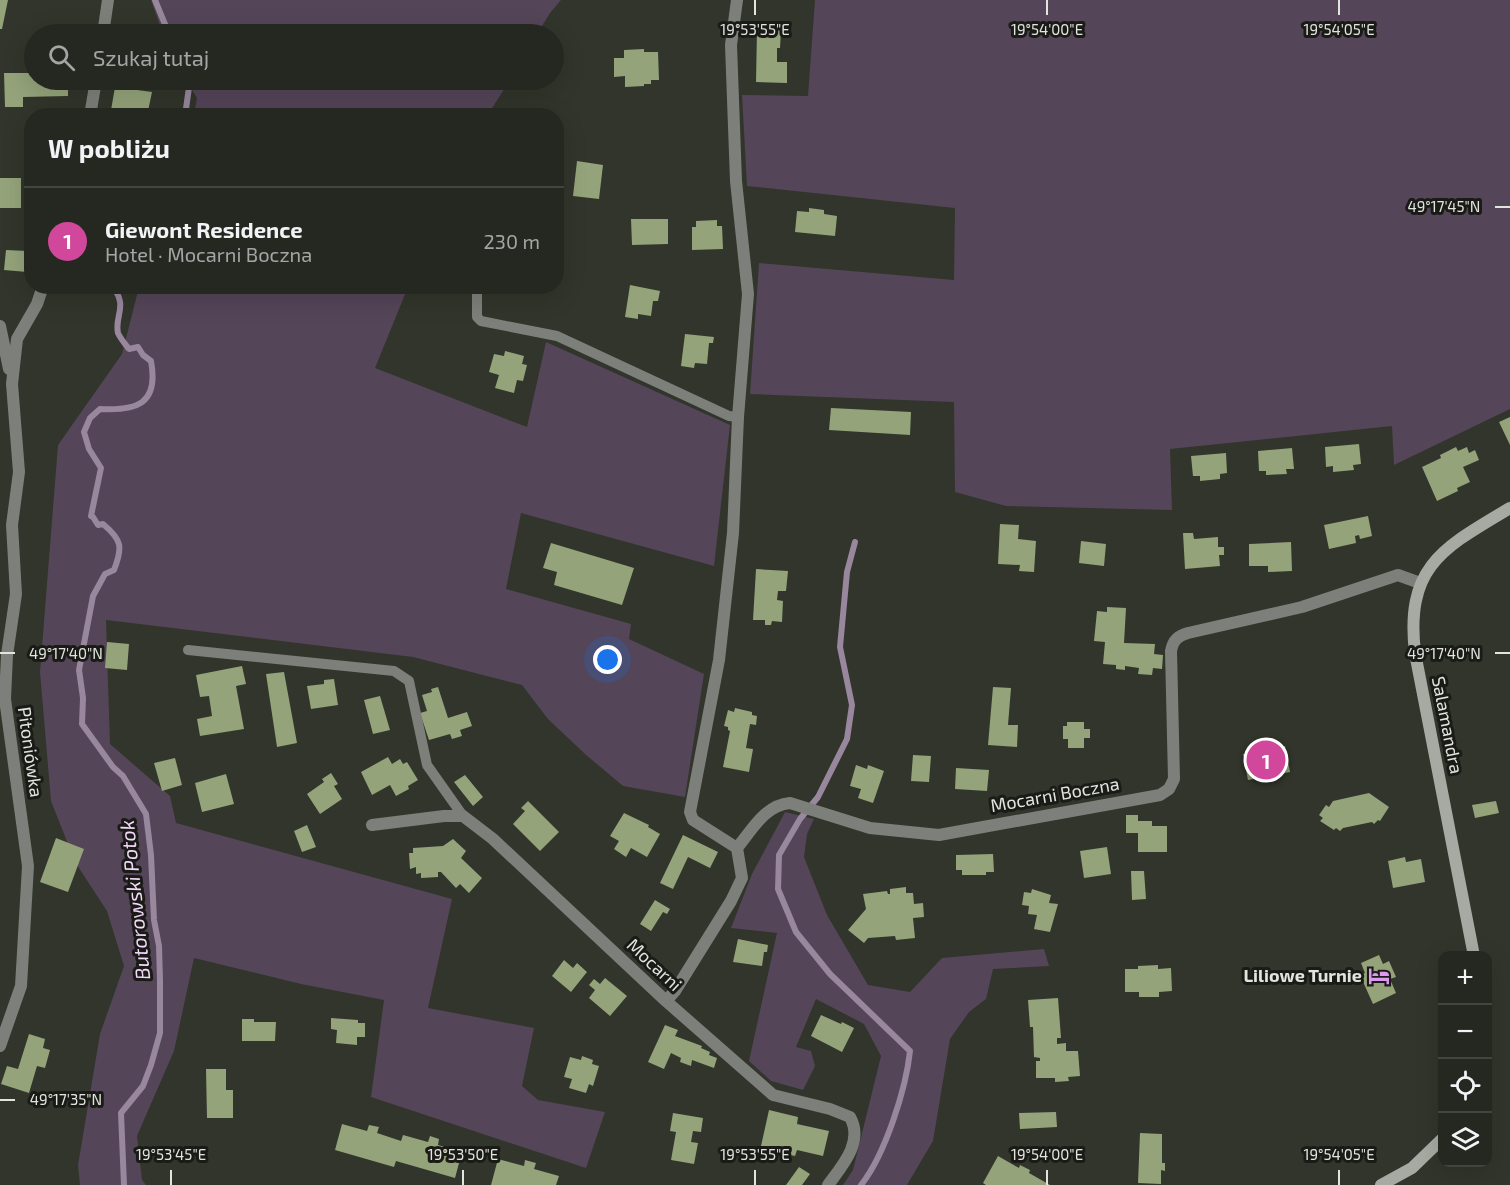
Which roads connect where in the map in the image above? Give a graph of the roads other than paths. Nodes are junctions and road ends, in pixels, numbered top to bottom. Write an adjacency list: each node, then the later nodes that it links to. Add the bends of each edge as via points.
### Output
1 (108, 0): 3 (street)
2 (737, 0): 10 (street, via 731,45 736,181 747,294)
3 (104, 24)
4 (94, 90): 5 (street)
5 (91, 108)
6 (40, 294): 9 (street, Pitoniówka, via 17,339)
7 (477, 294): 10 (lane, via 477,317 481,321 557,336)
8 (0, 326): 9 (street)
9 (12, 384): 19 (street, Pitoniówka, via 19,472 12,525 16,594 5,699 28,866 21,986)
10 (738, 417): 16 (street, via 733,533 719,660 690,812 693,820)
11 (1510, 508): 12 (street, Salamandra, via 1453,543)
12 (1420, 583): 16 (street, Mocarni Boczna, via 1398,575 1302,607 1178,637 1171,651 1174,778 1170,789 1160,795 939,835 870,828 790,803 778,804 764,814); 17 (street, Salamandra, via 1414,606 1415,653)
13 (188, 650): 14 (lane, via 394,671 409,681 427,765)
14 (463, 816): 15 (street); 18 (street, Mocarni, via 493,839)
15 (372, 825)
16 (737, 848): 18 (street, via 742,878)
17 (1473, 951)
18 (666, 1001): 21 (street, Mocarni, via 773,1095 850,1117 855,1139 848,1157)
19 (0, 1046)
20 (1438, 1144): 22 (street, via 1412,1168)
21 (828, 1185)
22 (1381, 1185)

